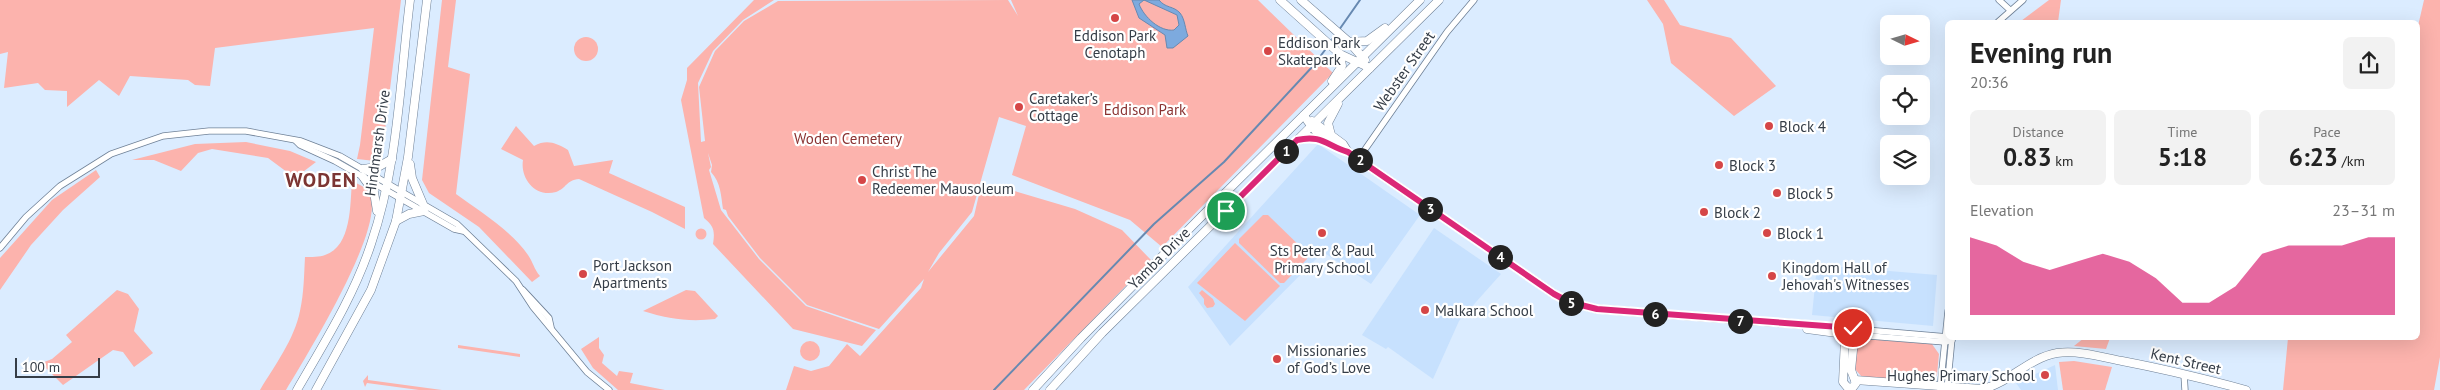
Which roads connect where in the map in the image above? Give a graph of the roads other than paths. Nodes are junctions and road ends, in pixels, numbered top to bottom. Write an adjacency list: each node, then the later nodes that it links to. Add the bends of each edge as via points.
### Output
1 (410, 0): 26 (main road, Hindmarsh Drive)
2 (427, 0): 24 (main road)
3 (1280, 0): 14 (main road)
4 (1301, 0): 13 (main road)
5 (1420, 0): 11 (main road, Yamba Drive)
6 (1439, 0): 17 (main road, Yamba Drive)
7 (1474, 0): 25 (street, Webster Street, via 1447,32)
8 (1999, 0): 10 (street)
9 (2023, 0): 10 (street)
10 (2010, 10): 12 (street)
11 (1407, 13): 13 (main road, via 1374,38 1360,43); 15 (main road, Yamba Drive)
12 (2000, 20)
13 (1346, 40): 15 (main road)
14 (1337, 52): 16 (main road); 19 (main road, via 1341,70)
15 (1363, 57): 16 (main road, Yamba Drive); 17 (main road)
16 (1357, 63): 17 (main road); 19 (main road, Yamba Drive)
17 (1370, 68): 18 (main road, Yamba Drive)
18 (1344, 94): 21 (main road, Yamba Drive); 22 (main road, via 1328,124)
19 (1320, 99): 20 (main road, Yamba Drive)
20 (1304, 115): 21 (main road); 46 (main road, Yamba Drive)
21 (1313, 125): 22 (main road); 23 (main road, Yamba Drive)
22 (1330, 139): 23 (main road, via 1310,137); 25 (main road)
23 (1297, 140): 47 (main road, Yamba Drive, via 1102,333)
24 (408, 157): 29 (main road); 30 (main road)
25 (1359, 158): 34 (main road, via 1569,302 1597,309)
26 (392, 159): 27 (main road); 28 (main road, Hindmarsh Drive)
27 (363, 173): 28 (street); 32 (main road, via 376,198); 33 (street, via 296,141 246,131 163,136 111,154 60,186 26,217)
28 (387, 186): 29 (street); 32 (main road, Hindmarsh Drive)
29 (402, 195): 30 (street); 31 (main road)
30 (423, 207): 31 (main road); 45 (street, via 454,229 465,232 494,257 548,318 551,327 587,372)
31 (396, 221): 44 (main road, via 371,290)
32 (377, 225): 43 (main road, Hindmarsh Drive, via 354,288)
33 (0, 248)
34 (1803, 326): 35 (main road); 36 (main road, via 1837,333)
35 (1853, 334): 36 (main road); 37 (street); 41 (main road)
36 (1845, 338): 41 (main road)
37 (1945, 338)
38 (1948, 340): 42 (street)
39 (2032, 363): 40 (main road, Kent Street, via 2058,353 2104,357); 42 (main road, Kent Street, via 1988,388); 49 (main road, Kent Street)
40 (2184, 374): 50 (street); 51 (main road, Kent Street)
41 (1849, 384): 42 (main road, Kent Street); 48 (main road)
42 (1944, 389)
43 (297, 390)
44 (316, 390)
45 (609, 390)
46 (1033, 390)
47 (1050, 390)
48 (1918, 390)
49 (1994, 390)
50 (2185, 390)
51 (2246, 390)

